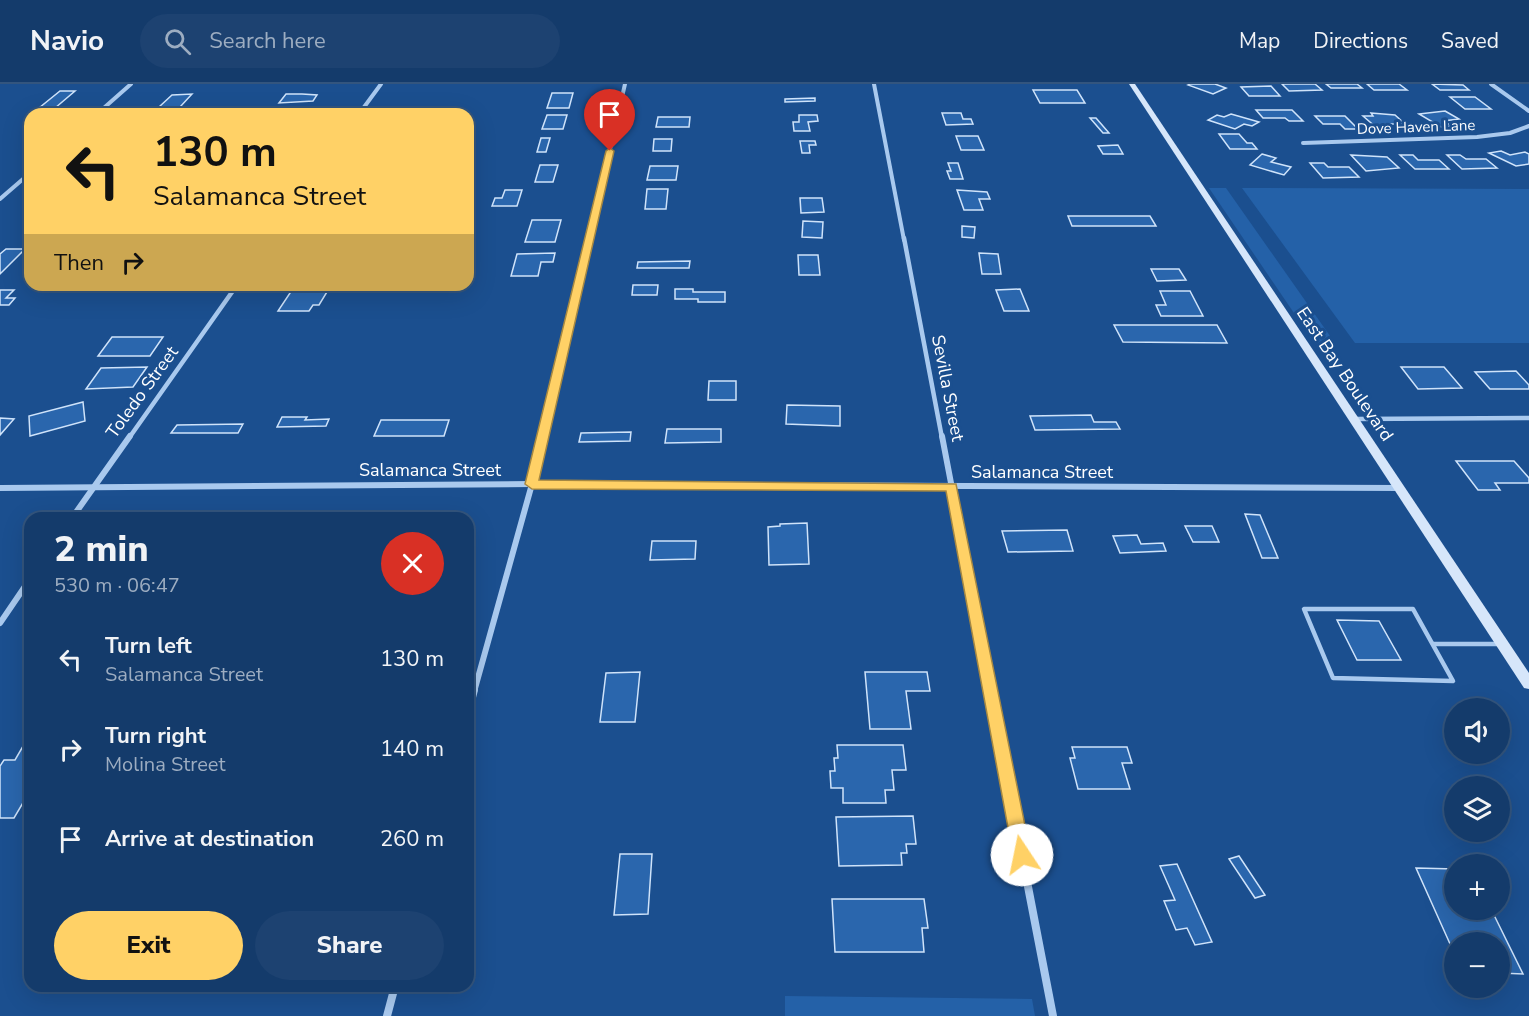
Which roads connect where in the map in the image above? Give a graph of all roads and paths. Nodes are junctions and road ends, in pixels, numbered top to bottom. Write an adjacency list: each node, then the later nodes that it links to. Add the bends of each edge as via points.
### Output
1 (131, 84): 7 (street)
2 (381, 84): 8 (street)
3 (625, 84): 17 (street)
4 (874, 84): 18 (street, Sevilla Street)
5 (1132, 84): 16 (main road, East Bay Boulevard)
6 (1491, 84): 9 (street)
7 (104, 108)
8 (363, 108)
9 (1529, 111)
10 (1529, 126): 11 (street, Dove Haven Lane, via 1478,137)
11 (1303, 142)
12 (24, 178): 13 (street)
13 (0, 199)
14 (233, 291): 20 (street, Toledo Street)
15 (1529, 418): 16 (street)
16 (1354, 419): 21 (main road, East Bay Boulevard)
17 (532, 484): 18 (street, Salamanca Street); 20 (street, Salamanca Street); 28 (street)
18 (951, 487): 21 (street, Salamanca Street); 31 (street, Sevilla Street)
19 (0, 488): 20 (street, Salamanca Street)
20 (93, 488): 22 (street, Toledo Street)
21 (1400, 488): 26 (main road, East Bay Boulevard)
22 (76, 512)
23 (24, 588): 24 (street)
24 (0, 623)
25 (1433, 644): 25 (lane, via 1413,609 1304,609 1333,678 1453,681); 26 (lane)
26 (1503, 644): 27 (main road, East Bay Boulevard)
27 (1529, 684)
28 (474, 691)
29 (393, 992): 30 (street)
30 (387, 1016)
31 (1053, 1016)

